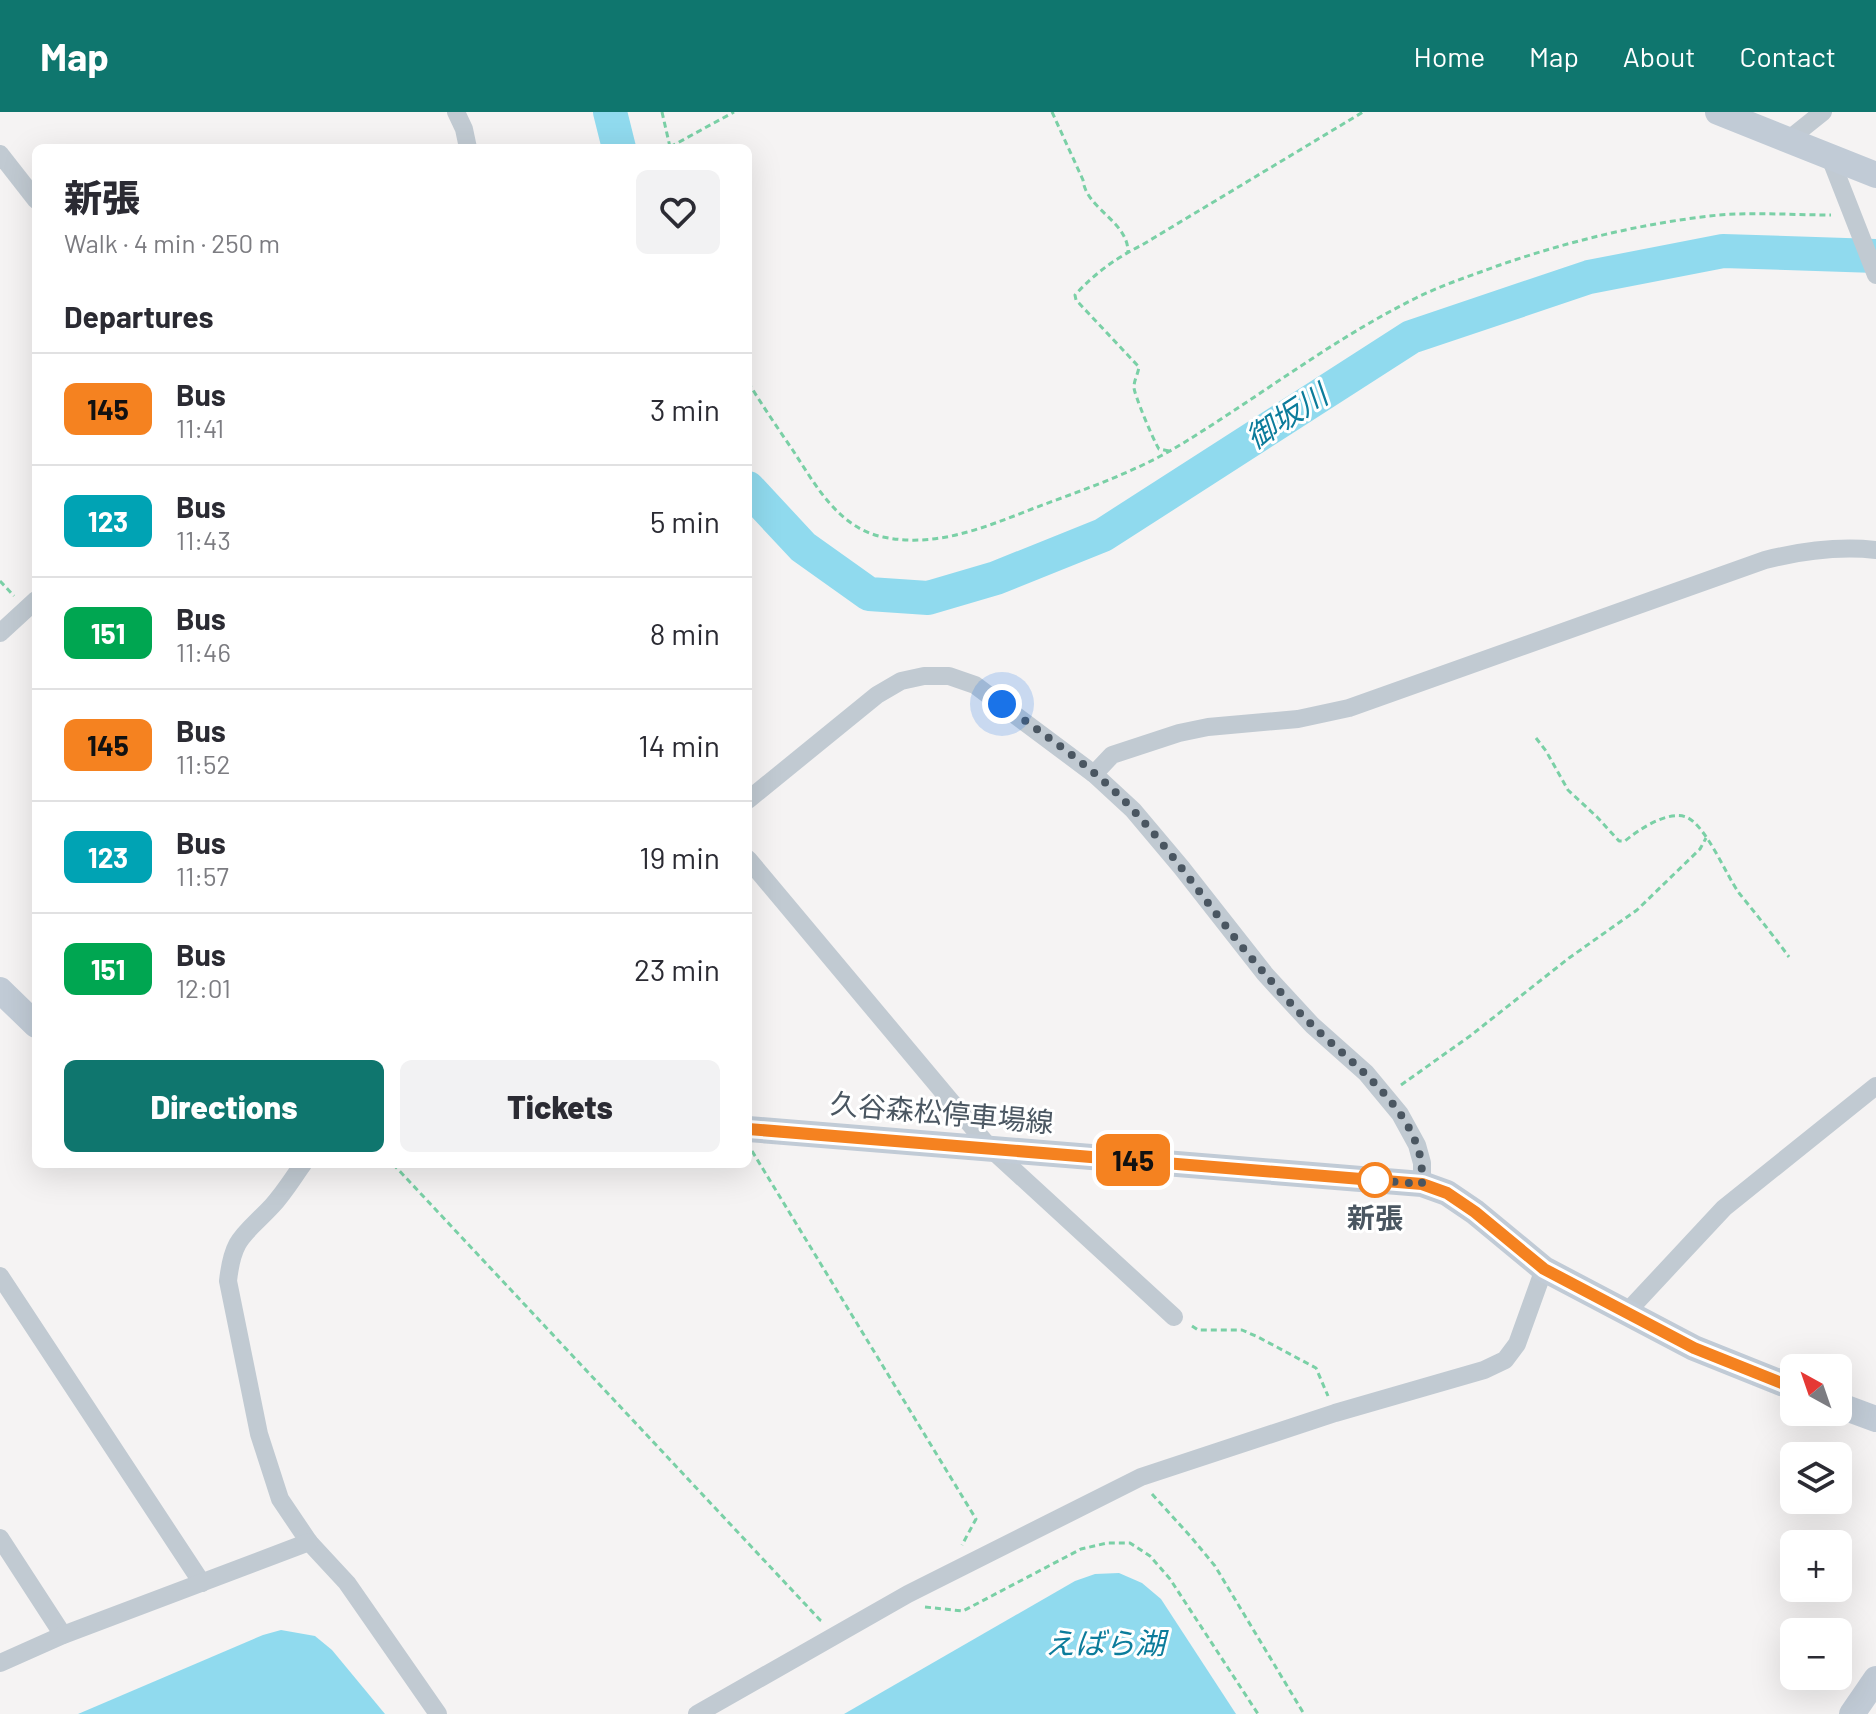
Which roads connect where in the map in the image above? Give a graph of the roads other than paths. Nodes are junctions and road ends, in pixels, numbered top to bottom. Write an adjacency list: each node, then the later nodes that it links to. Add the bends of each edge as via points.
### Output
1 (456, 112): 6 (street)
2 (1718, 112): 4 (main road)
3 (1823, 112): 5 (street)
4 (1740, 118): 5 (main road)
5 (1788, 140): 8 (main road)
6 (467, 144)
7 (0, 154): 10 (street)
8 (1829, 155): 9 (main road); 11 (street)
9 (1876, 175)
10 (32, 195)
11 (1876, 275)
12 (1876, 550): 15 (street, via 1812,551 1765,560 1349,708 1179,733 1112,755)
13 (32, 604): 14 (street)
14 (0, 633)
15 (1094, 774): 16 (street, via 975,685 949,676 924,676 877,695); 24 (street, via 1133,810 1265,974 1400,1114 1417,1145)
16 (752, 797)
17 (752, 864): 22 (street)
18 (0, 990): 19 (main road)
19 (32, 1021)
20 (1876, 1086): 27 (street, via 1724,1208)
21 (752, 1129): 22 (main road, 久谷森松停車場線)
22 (990, 1148): 24 (main road, 久谷森松停車場線); 28 (street)
23 (300, 1168): 33 (street, via 236,1244 228,1281 270,1471 280,1499)
24 (1422, 1184): 25 (main road, 久谷森松停車場線, via 1466,1205)
25 (1544, 1269): 27 (main road, 久谷森松停車場線); 39 (street, via 1517,1344 1505,1360 1141,1477 908,1594)
26 (0, 1276): 34 (street)
27 (1626, 1313): 29 (main road, 久谷森松停車場線)
28 (1174, 1317)
29 (1780, 1382)
30 (1852, 1410): 31 (main road)
31 (1876, 1419)
32 (0, 1538): 35 (street)
33 (309, 1542): 34 (street); 38 (street, via 347,1583)
34 (202, 1583): 35 (street)
35 (63, 1635): 36 (street)
36 (0, 1663)
37 (1876, 1679): 40 (main road)
38 (438, 1714)
39 (697, 1714)
40 (1852, 1714)

